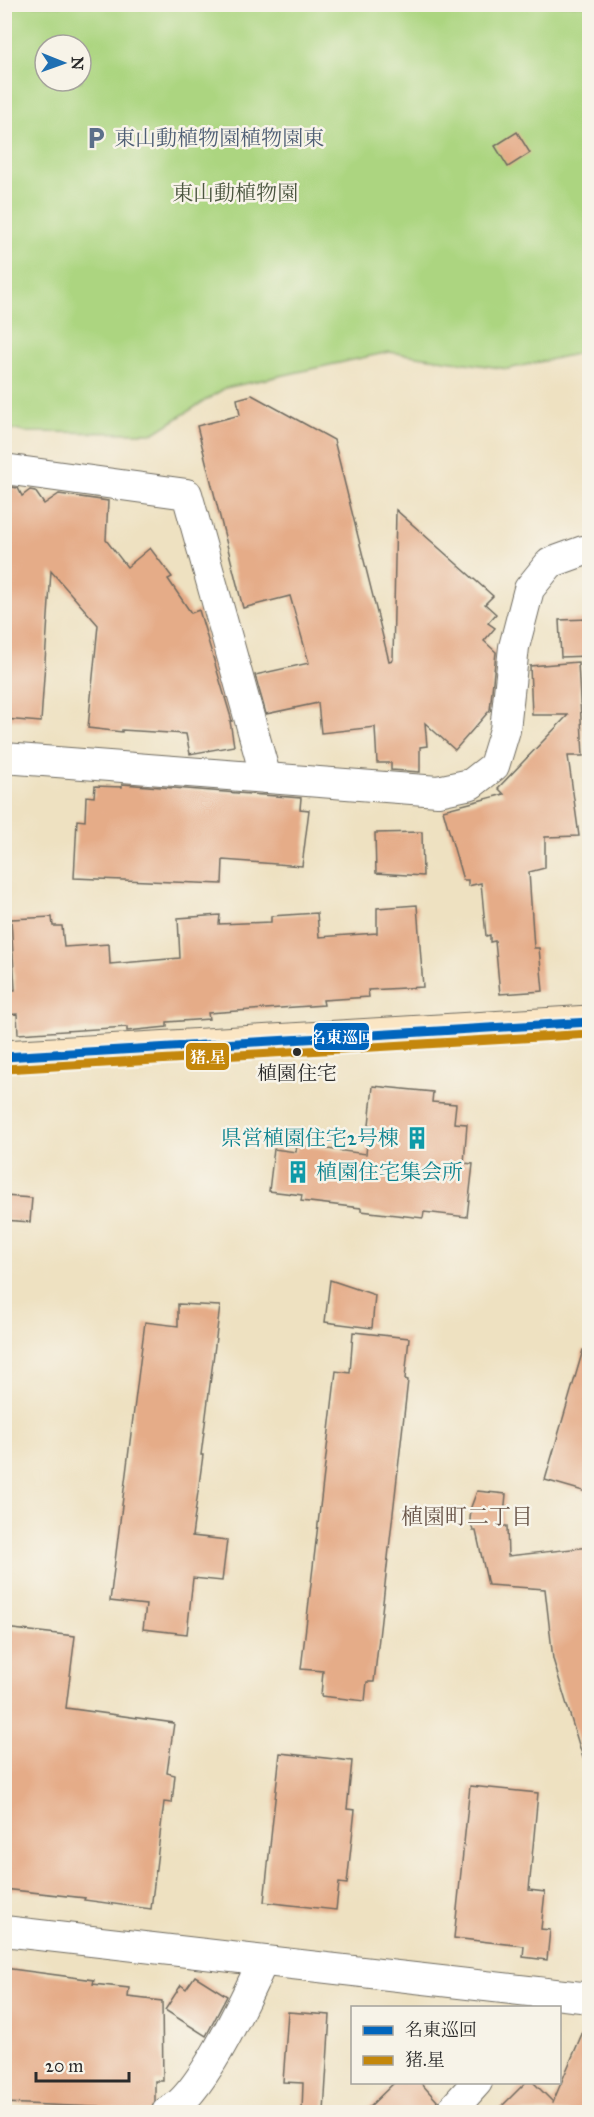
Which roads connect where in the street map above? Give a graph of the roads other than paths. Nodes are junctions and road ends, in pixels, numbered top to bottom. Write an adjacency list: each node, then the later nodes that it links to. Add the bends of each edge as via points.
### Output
1 (4, 468): 4 (street, via 187,494)
2 (590, 551): 4 (street, via 550,563 529,589 514,647 505,730 494,766 471,784 438,791)
3 (4, 758): 4 (street)
4 (266, 778)
5 (590, 1022): 6 (street)
6 (4, 1058)
7 (4, 1931): 8 (street)
8 (263, 1961): 10 (street); 12 (street, via 203,2074 177,2108)
9 (590, 1998): 10 (street)
10 (549, 2001)
11 (475, 2084): 13 (street)
12 (167, 2112)
13 (450, 2112)

